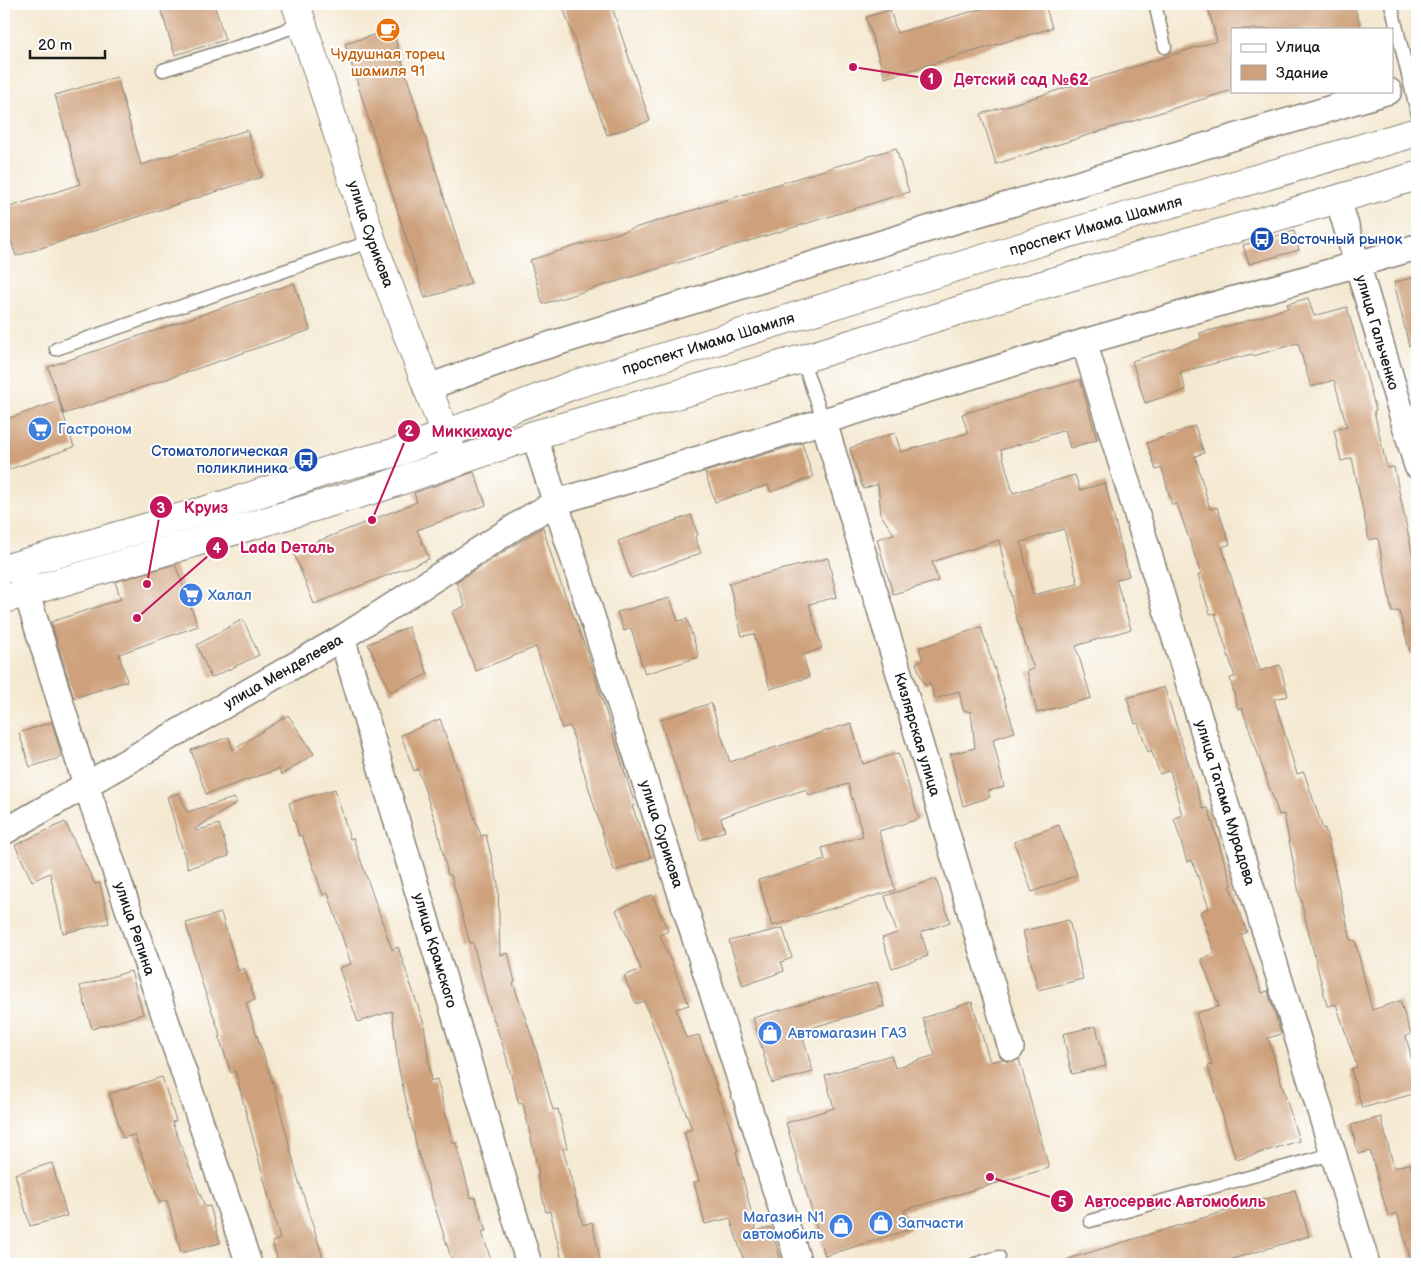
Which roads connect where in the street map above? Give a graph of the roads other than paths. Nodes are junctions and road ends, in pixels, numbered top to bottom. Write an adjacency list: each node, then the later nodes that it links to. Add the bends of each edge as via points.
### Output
1 (1155, 4): 5 (lane)
2 (1390, 4): 4 (lane)
3 (299, 13): 7 (lane, via 259,40); 14 (main road, улица Сурикова)
4 (1392, 28)
5 (1165, 47)
6 (1394, 53): 8 (lane)
7 (162, 70)
8 (1397, 89): 10 (lane)
9 (1387, 92): 20 (street, via 561,342)
10 (1417, 112)
11 (1417, 132): 21 (main road, проспект Имама Шамиля, via 1006,251 586,381)
12 (1417, 176): 13 (main road)
13 (1338, 199): 16 (street, улица Гальченко); 19 (main road)
14 (372, 241): 18 (lane); 20 (main road, улица Сурикова)
15 (1417, 247): 16 (street, улица Менделеева)
16 (1358, 264): 17 (street, улица Менделеева); 26 (street, улица Гальченко)
17 (1084, 342): 22 (street, улица Менделеева); 34 (street, улица Татама Мурадова)
18 (56, 349)
19 (802, 359): 22 (lane); 24 (main road)
20 (426, 388): 23 (main road, улица Сурикова)
21 (527, 403): 23 (main road, проспект Имама Шамиля); 24 (main road, улица Сурикова)
22 (824, 422): 27 (street, улица Менделеева); 33 (street, Кизлярская улица)
23 (444, 433): 25 (main road, улица Сурикова); 28 (main road, проспект Имама Шамиля, via 401,451)
24 (534, 435): 25 (main road); 27 (street, улица Сурикова)
25 (456, 463): 29 (main road)
26 (1417, 466)
27 (557, 502): 30 (street, улица Менделеева, via 527,518); 39 (street, улица Сурикова)
28 (11, 567): 29 (street, улица Репина)
29 (16, 596): 31 (street, улица Репина)
30 (342, 638): 31 (street, улица Менделеева); 38 (street, улица Крамского)
31 (86, 785): 32 (street, улица Менделеева); 37 (street, улица Репина)
32 (4, 832)
33 (1011, 1048)
34 (1332, 1154): 35 (lane); 41 (street, улица Татама Мурадова)
35 (1090, 1222)
36 (999, 1257): 40 (lane)
37 (249, 1264)
38 (529, 1264)
39 (799, 1264)
40 (975, 1264)
41 (1366, 1264)

